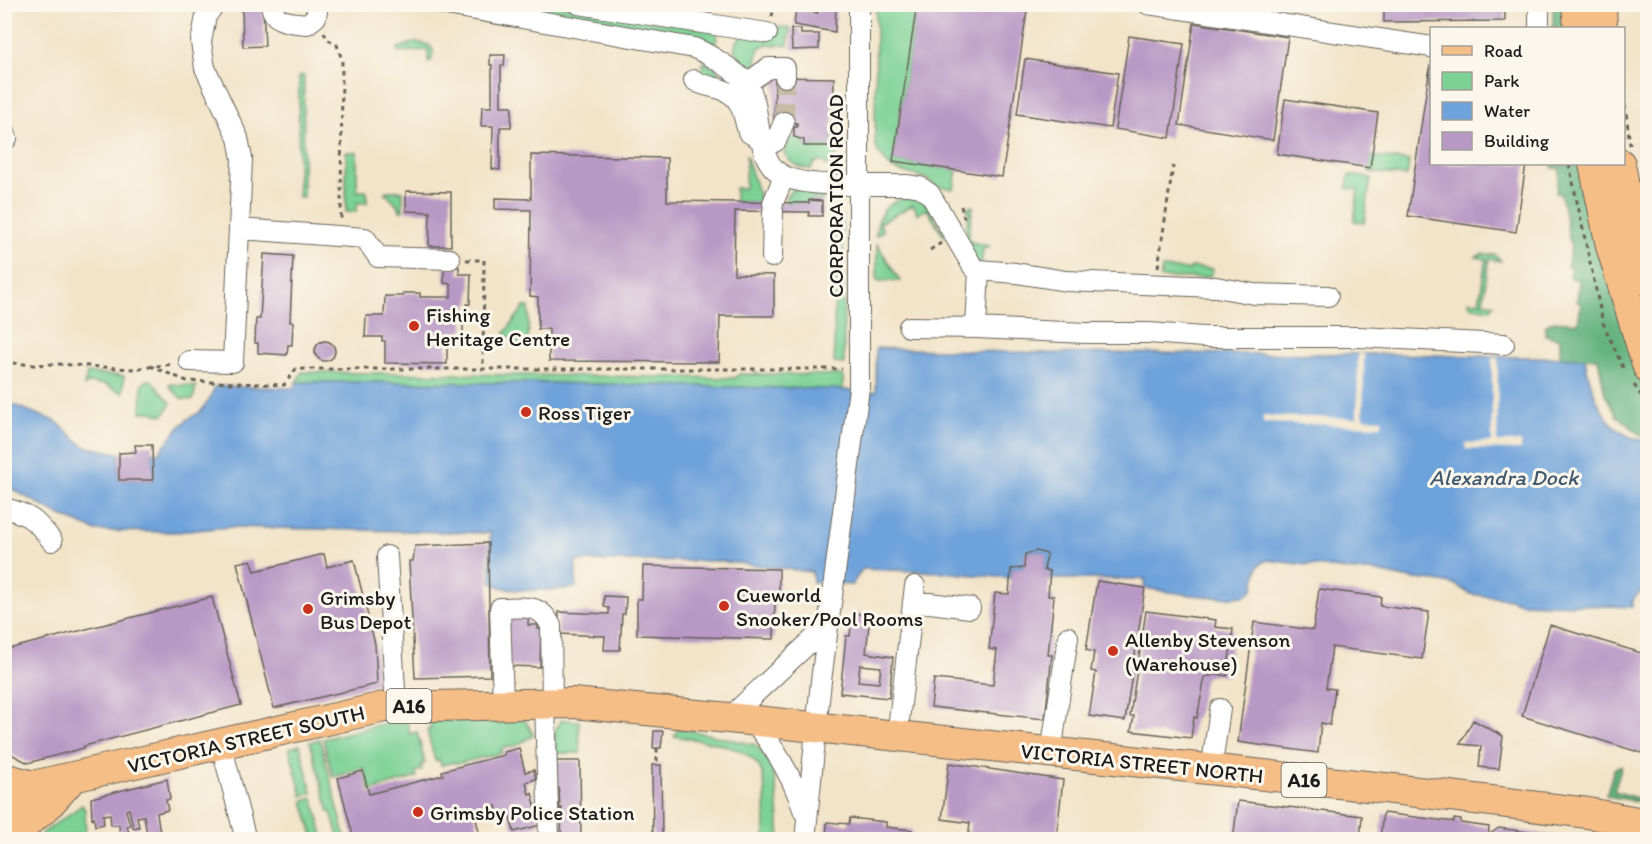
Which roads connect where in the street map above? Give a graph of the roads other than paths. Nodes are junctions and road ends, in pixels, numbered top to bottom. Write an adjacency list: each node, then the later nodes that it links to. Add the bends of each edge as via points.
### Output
1 (215, 4): 26 (street, via 206,16 201,42 205,68 238,138 242,159)
2 (271, 4): 11 (street, via 275,17 307,24 313,22)
3 (441, 4): 19 (street, via 694,48 713,56)
4 (579, 4): 15 (street)
5 (859, 4): 25 (street, CORPORATION ROAD)
6 (1148, 4): 10 (street)
7 (1539, 4): 12 (street)
8 (1577, 4): 13 (highway)
9 (1601, 4): 14 (highway)
10 (1193, 8): 16 (street)
11 (317, 11)
12 (1539, 27)
13 (1579, 27)
14 (1602, 27)
15 (768, 33)
16 (1430, 47)
17 (785, 77): 19 (street, via 785,68 768,68)
18 (694, 80): 21 (street, via 733,94 748,132)
19 (746, 84): 21 (street, via 755,104)
20 (784, 123): 21 (street, via 776,141)
21 (762, 144): 24 (street, via 772,165)
22 (1594, 165): 36 (highway, via 1611,246)
23 (1620, 165): 30 (highway)
24 (784, 176): 25 (street, via 812,183); 27 (street, via 773,207)
25 (858, 184): 29 (street, via 908,185 930,194 973,267); 41 (street, CORPORATION ROAD, via 859,379)
26 (239, 230): 28 (street, via 365,238 378,257); 35 (street, via 233,362)
27 (772, 257)
28 (450, 260)
29 (979, 270): 31 (street, via 1066,281); 33 (street)
30 (1647, 280)
31 (1328, 296)
32 (909, 327): 33 (street)
33 (976, 328): 34 (street)
34 (1504, 344)
35 (189, 361)
36 (1647, 367)
37 (4, 508): 38 (street, via 39,522)
38 (52, 541)
39 (387, 556): 45 (street)
40 (970, 608): 49 (street, via 914,594)
41 (827, 626): 47 (street); 48 (street, CORPORATION ROAD)
42 (1068, 637): 51 (street)
43 (503, 703): 44 (highway, VICTORIA STREET SOUTH / A16); 44 (street, via 500,608 534,608 547,616 551,626); 45 (highway, VICTORIA STREET SOUTH / A16)
44 (549, 703): 47 (highway, VICTORIA STREET SOUTH / A16); 61 (street)
45 (396, 707): 50 (highway, VICTORIA STREET SOUTH / A16)
46 (1220, 709): 52 (street)
47 (741, 719): 48 (highway, VICTORIA STREET SOUTH / A16); 58 (street, via 771,743 786,767 798,793)
48 (815, 728): 49 (highway, VICTORIA STREET NORTH / A16); 58 (street, CORPORATION ROAD)
49 (897, 737): 51 (highway, VICTORIA STREET NORTH / A16)
50 (221, 744): 54 (highway, VICTORIA STREET SOUTH / A16); 59 (street, via 239,779)
51 (1051, 753): 52 (highway, VICTORIA STREET NORTH / A16)
52 (1211, 771): 57 (highway, VICTORIA STREET NORTH / A16, via 1385,788)
53 (4, 776): 55 (main road)
54 (72, 778): 55 (highway, VICTORIA STREET SOUTH / A16); 60 (highway, via 47,806)
55 (37, 785): 56 (highway, VICTORIA STREET SOUTH / A16)
56 (4, 803)
57 (1647, 824)
58 (805, 830)
59 (239, 838)
60 (6, 840)
61 (549, 840)

